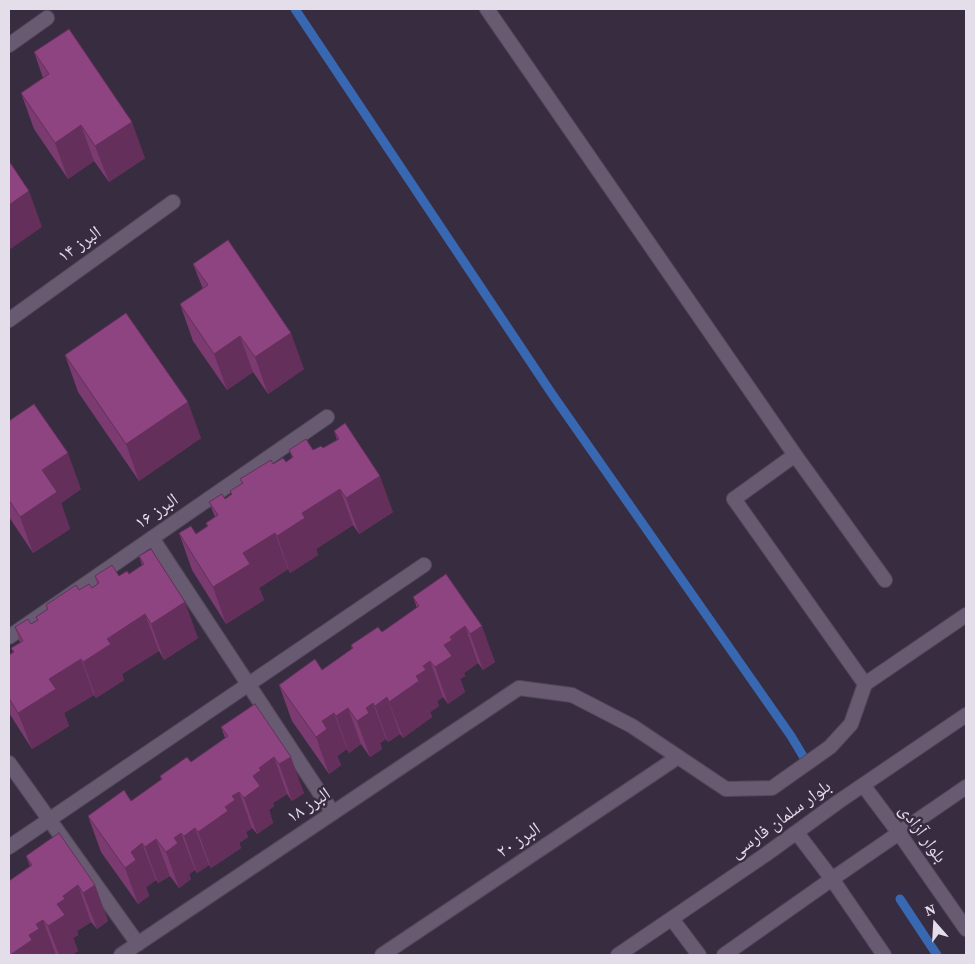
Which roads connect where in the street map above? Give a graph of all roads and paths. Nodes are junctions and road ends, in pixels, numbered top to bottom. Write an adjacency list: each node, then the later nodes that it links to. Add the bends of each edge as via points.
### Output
1 (487, 9): 7 (street)
2 (47, 18): 3 (street)
3 (9, 45)
4 (173, 202): 5 (street, البرز ۱۴)
5 (9, 320)
6 (327, 417): 8 (street, البرز ۱۶)
7 (795, 455): 10 (street); 13 (street, via 734,499)
8 (152, 538): 12 (street, البرز ۱۶); 14 (street)
9 (424, 565): 14 (street)
10 (885, 580)
11 (966, 615): 13 (street)
12 (9, 637)
13 (865, 684): 16 (street, via 852,724 830,747 772,788 726,790)
14 (248, 685): 20 (street); 21 (street)
15 (966, 715): 18 (street, بلوار سلمان فارسی)
16 (678, 757): 20 (street, البرز ۱۸, via 632,726 572,695 519,688); 30 (street, البرز ۲۰)
17 (9, 763): 21 (street)
18 (862, 785): 22 (street, بلوار سلمان فارسی); 23 (street, بلوار آزادی)
19 (966, 787): 23 (street)
20 (333, 813): 28 (street, البرز ۱۸)
21 (49, 820): 24 (street); 28 (street)
22 (798, 833): 25 (street); 26 (street, بلوار سلمان فارسی)
23 (899, 833): 25 (street); 27 (street, بلوار آزادی)
24 (9, 847)
25 (832, 879): 33 (street); 34 (street)
26 (672, 919): 31 (street, بلوار سلمان فارسی); 32 (street)
27 (966, 929)
28 (138, 944): 29 (street, البرز ۱۸)
29 (121, 955)
30 (382, 955)
31 (618, 955)
32 (699, 955)
33 (724, 955)
34 (884, 955)

